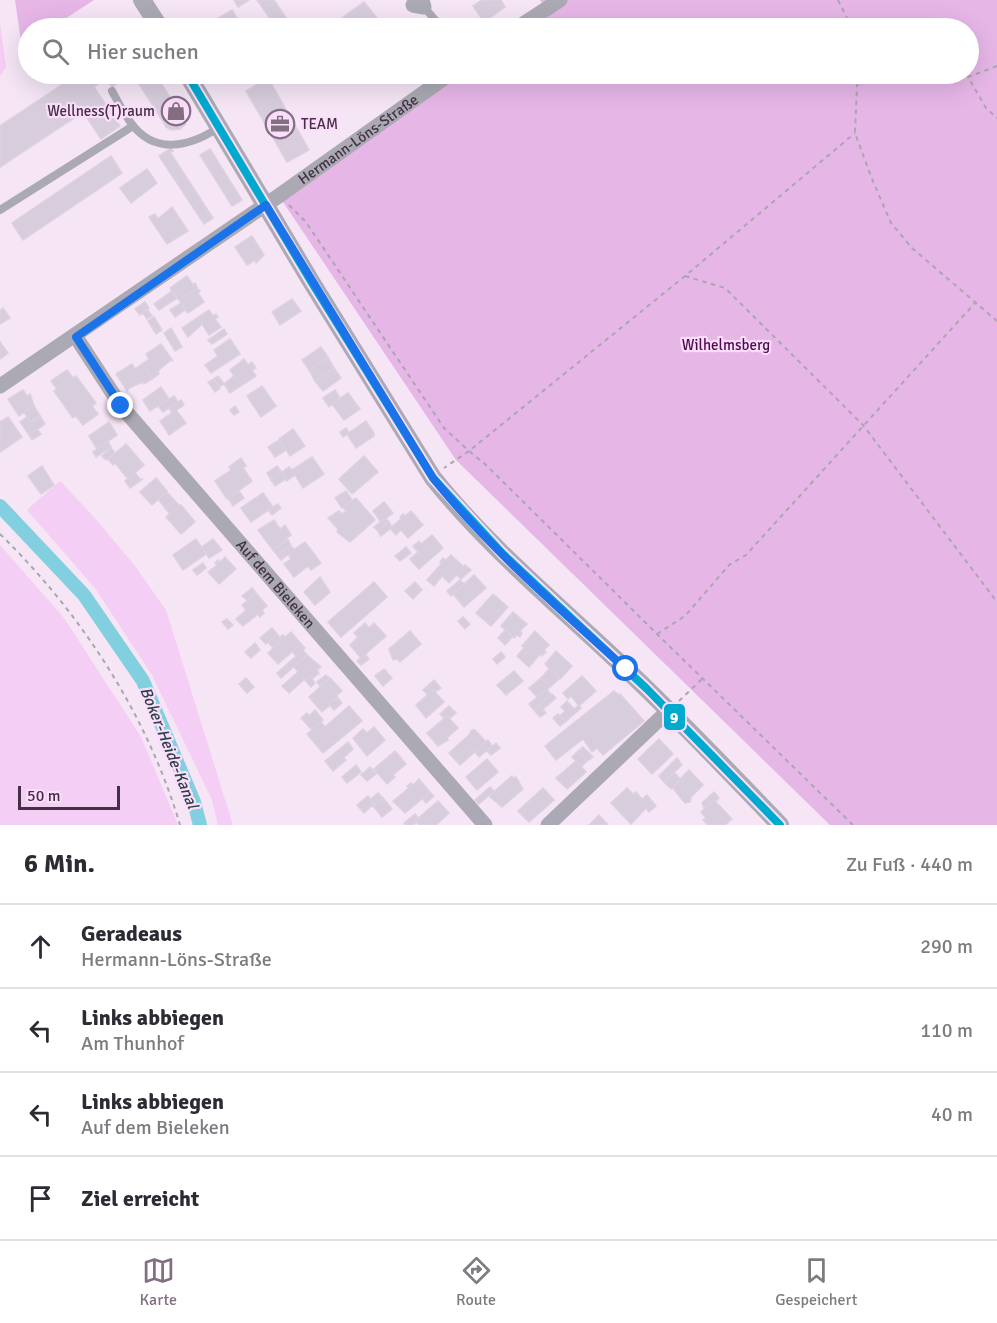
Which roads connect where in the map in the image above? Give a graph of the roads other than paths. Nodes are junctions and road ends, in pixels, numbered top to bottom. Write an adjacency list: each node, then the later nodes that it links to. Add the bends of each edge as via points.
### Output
1 (142, 0): 4 (street)
2 (560, 0): 6 (street)
3 (420, 4): 5 (lane)
4 (154, 18)
5 (433, 18)
6 (532, 18)
7 (193, 84): 11 (street)
8 (436, 84): 12 (street, Hermann-Löns-Straße)
9 (112, 91): 10 (lane)
10 (133, 126): 11 (lane, via 152,141 166,145 184,145); 13 (lane)
11 (218, 128): 12 (street)
12 (273, 200): 14 (street, Hermann-Löns-Straße); 16 (street, via 433,478 499,552)
13 (0, 210)
14 (76, 337): 15 (street, Hermann-Löns-Straße); 17 (street, Auf dem Bieleken, via 121,406)
15 (0, 386)
16 (669, 710): 18 (street); 19 (street)
17 (485, 825)
18 (548, 825)
19 (780, 825)

